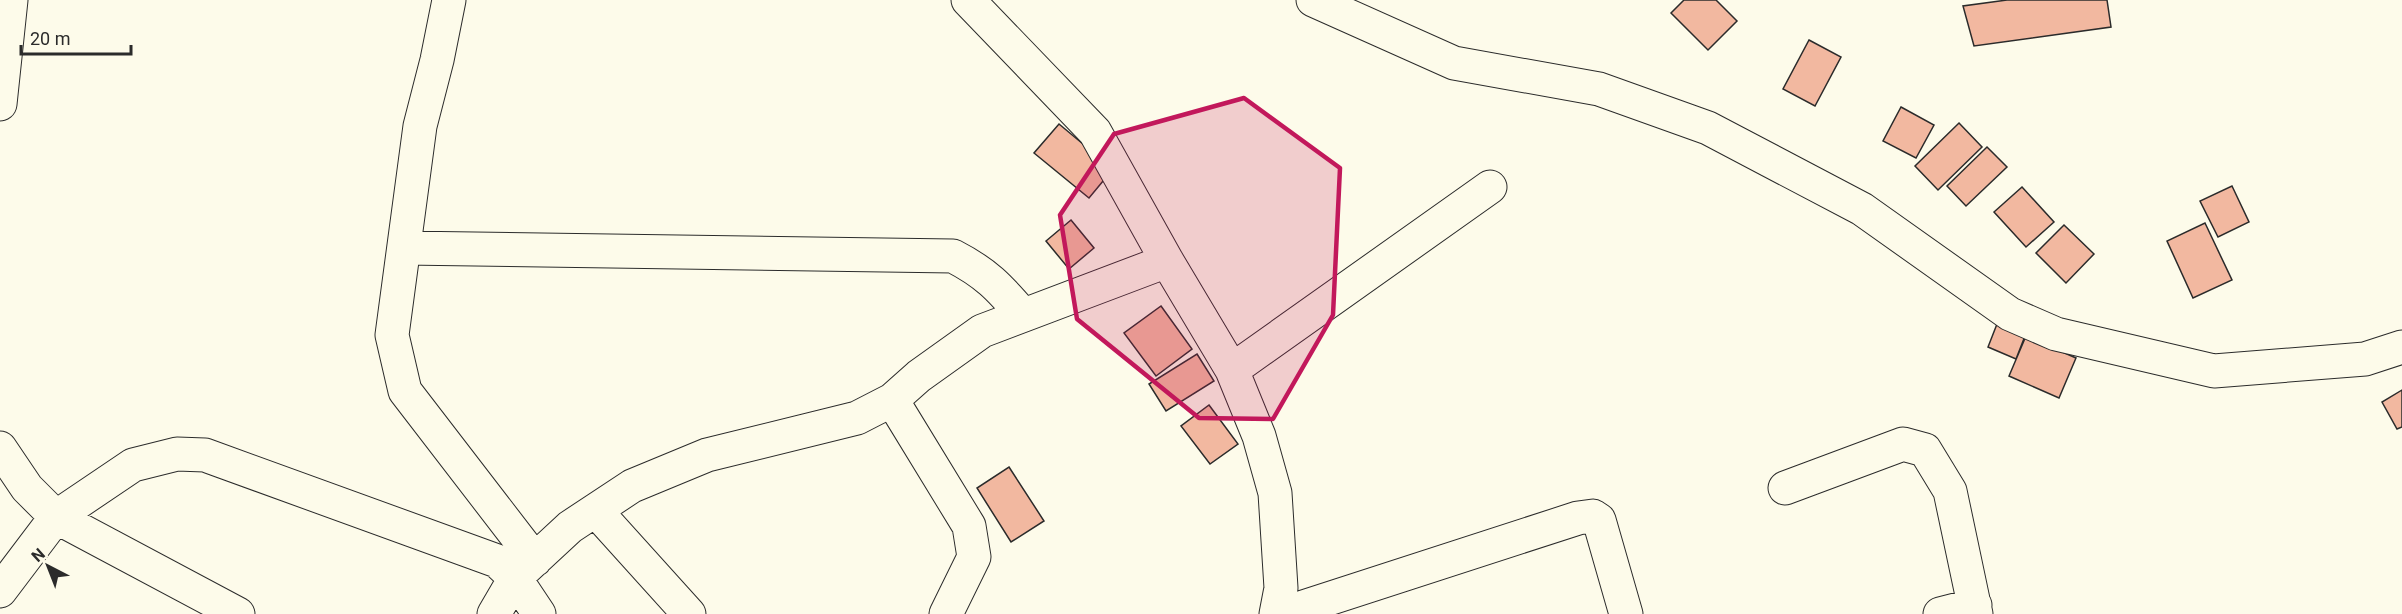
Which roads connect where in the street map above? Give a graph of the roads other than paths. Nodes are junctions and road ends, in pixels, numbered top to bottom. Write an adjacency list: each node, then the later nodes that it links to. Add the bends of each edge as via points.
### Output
1 (11, 0): 5 (street)
2 (449, 0): 7 (street, via 420,126)
3 (968, 0): 8 (street, via 1095,132)
4 (1313, 0): 10 (street, via 1454,63 1599,89 1708,128 1862,209 2010,314 2056,334 2214,371 2365,359)
5 (0, 104)
6 (1490, 187): 11 (street)
7 (404, 248): 9 (street, via 952,256 993,280); 17 (street, via 392,335 405,391)
8 (1167, 261): 9 (street); 11 (street)
9 (1023, 315): 12 (street, via 982,331)
10 (2402, 347)
11 (1232, 370): 25 (street, via 1259,436 1275,493 1281,588)
12 (892, 400): 15 (street, via 857,418 707,455 632,486); 24 (street, via 969,526 974,557)
13 (0, 448): 16 (street, via 27,488)
14 (1785, 488): 19 (street, via 1903,444 1925,450 1950,491)
15 (596, 511): 17 (street, via 570,527); 23 (street)
16 (56, 517): 17 (street, via 134,465 177,454 206,455); 18 (street); 20 (street)
17 (525, 569): 21 (street); 22 (street)
18 (0, 591)
19 (1976, 609): 28 (street)
20 (237, 614)
21 (494, 614)
22 (539, 614)
23 (689, 614)
24 (946, 614)
25 (1276, 614)
26 (1282, 614): 27 (street, via 1593,516 1599,520)
27 (1626, 614)
28 (1940, 614)

